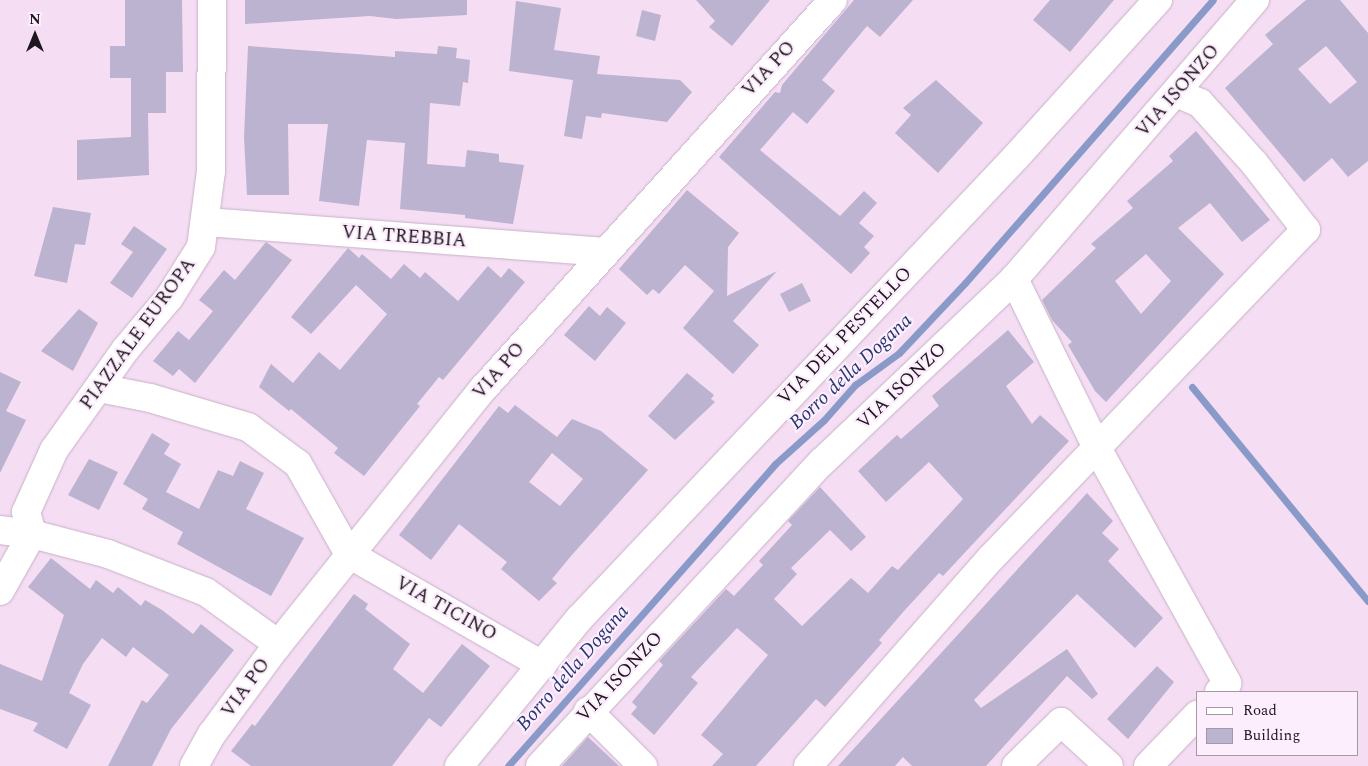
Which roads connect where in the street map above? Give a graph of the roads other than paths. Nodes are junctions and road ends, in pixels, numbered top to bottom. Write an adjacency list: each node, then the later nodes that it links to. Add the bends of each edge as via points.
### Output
1 (212, 0): 6 (street, PIAZZALE EUROPA, via 214,80)
2 (833, 0): 7 (street, VIA PO)
3 (1158, 0): 16 (street, VIA DEL PESTELLO, via 1016,157 579,619)
4 (1256, 0): 5 (street, VIA ISONZO)
5 (1176, 93): 8 (street, VIA ISONZO); 10 (street, via 1200,103 1254,163 1306,230)
6 (207, 222): 7 (street, VIA TREBBIA); 9 (street, PIAZZALE EUROPA, via 201,247 169,298)
7 (602, 252): 13 (street, VIA PO, via 483,389)
8 (1014, 279): 10 (street); 18 (street, VIA ISONZO, via 822,462)
9 (99, 388): 12 (street, PIAZZALE EUROPA, via 54,450 26,512); 13 (street, via 150,398 248,427 298,464)
10 (1097, 448): 17 (street, via 1227,683); 24 (street, via 991,558)
11 (0, 530): 12 (street)
12 (32, 534): 14 (street); 15 (street, via 108,554 206,592 270,638)
13 (348, 554): 15 (street, VIA PO); 16 (street, VIA TICINO)
14 (0, 590)
15 (276, 647): 20 (street, VIA PO, via 212,734)
16 (542, 665): 21 (street, VIA DEL PESTELLO)
17 (1220, 691)
18 (588, 711): 22 (street, VIA ISONZO); 23 (street)
19 (1196, 716): 27 (street)
20 (194, 766)
21 (460, 766)
22 (540, 766)
23 (643, 766)
24 (808, 766)
25 (1016, 766): 26 (street, via 1061,722)
26 (1109, 766)
27 (1148, 766)

